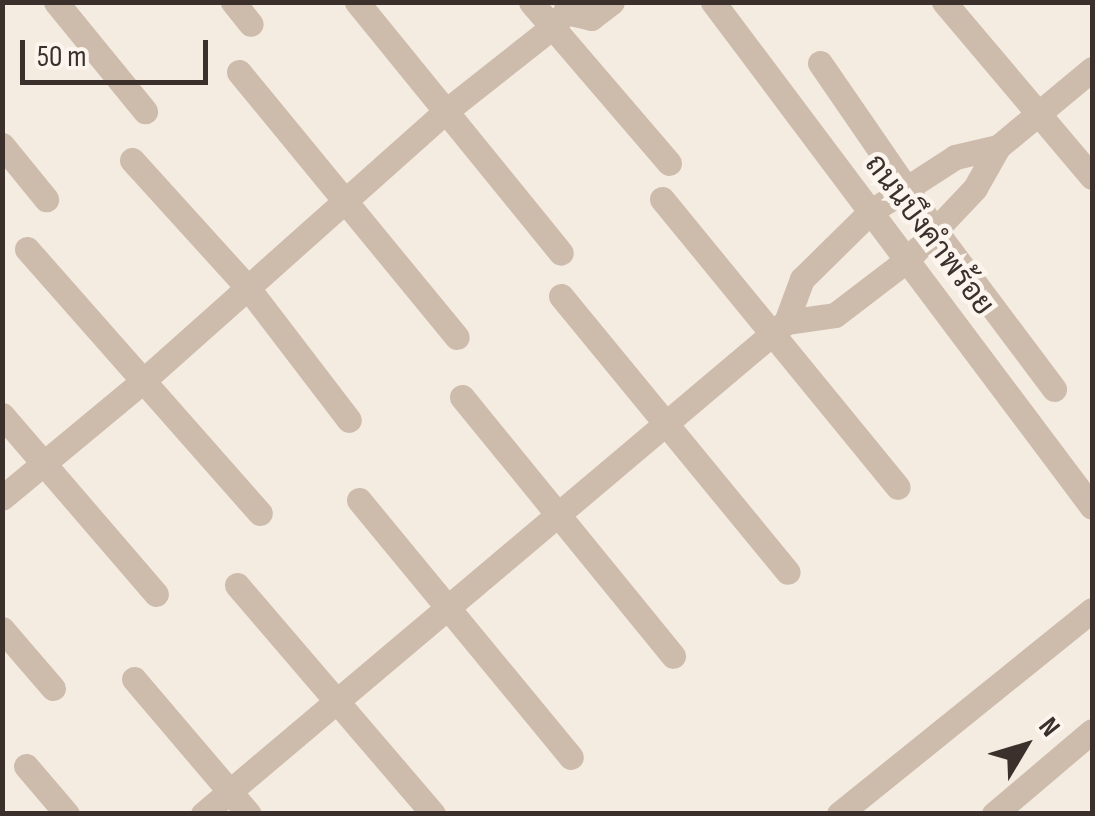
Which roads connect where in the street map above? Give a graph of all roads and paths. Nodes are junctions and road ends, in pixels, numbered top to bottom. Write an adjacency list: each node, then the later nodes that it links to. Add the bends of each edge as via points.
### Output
1 (56, 2): 13 (street)
2 (233, 2): 9 (street)
3 (358, 2): 14 (street)
4 (530, 2): 8 (street)
5 (612, 2): 8 (street, via 591,18)
6 (714, 2): 25 (street, ถนนบึงคำพร้อย)
7 (944, 2): 15 (street)
8 (562, 14): 14 (street); 19 (street)
9 (251, 24)
10 (820, 63): 21 (street)
11 (1092, 70): 15 (street)
12 (239, 72): 24 (street)
13 (145, 111)
14 (446, 111): 24 (street); 28 (street)
15 (1042, 114): 17 (street); 20 (street)
16 (2, 145): 22 (street)
17 (998, 147): 21 (street, via 955,157); 26 (street, via 975,188)
18 (132, 160): 30 (street)
19 (669, 163)
20 (1092, 176)
21 (906, 188): 25 (street); 26 (street)
22 (46, 199)
23 (662, 199): 32 (street)
24 (345, 201): 30 (street); 33 (street)
25 (870, 212): 29 (street, ถนนบึงคำพร้อย); 32 (street, via 802,279)
26 (934, 230): 29 (street); 35 (street)
27 (27, 249): 34 (street)
28 (561, 253)
29 (907, 260): 32 (street, via 835,314); 44 (street, ถนนบึงคำพร้อย)
30 (248, 288): 34 (street); 38 (street)
31 (561, 296): 39 (street)
32 (779, 328): 39 (street); 41 (street)
33 (457, 337)
34 (144, 380): 40 (street); 45 (street)
35 (1054, 388)
36 (462, 397): 46 (street)
37 (2, 415): 40 (street)
38 (348, 420)
39 (666, 424): 46 (street); 47 (street)
40 (42, 461): 42 (street); 49 (street)
41 (898, 486)
42 (2, 498)
43 (359, 500): 50 (street)
44 (1092, 506)
45 (260, 513)
46 (556, 515): 50 (street); 53 (street)
47 (788, 572)
48 (237, 586): 56 (street)
49 (156, 594)
50 (448, 607): 56 (street); 58 (street)
51 (1092, 610): 65 (street)
52 (2, 629): 55 (street)
53 (673, 656)
54 (134, 679): 60 (street)
55 (53, 688)
56 (336, 701): 60 (street); 64 (street)
57 (1092, 730): 66 (street)
58 (571, 757)
59 (26, 766): 61 (street)
60 (230, 791): 62 (street); 63 (street)
61 (67, 814)
62 (203, 814)
63 (248, 814)
64 (433, 814)
65 (838, 814)
66 (994, 814)

